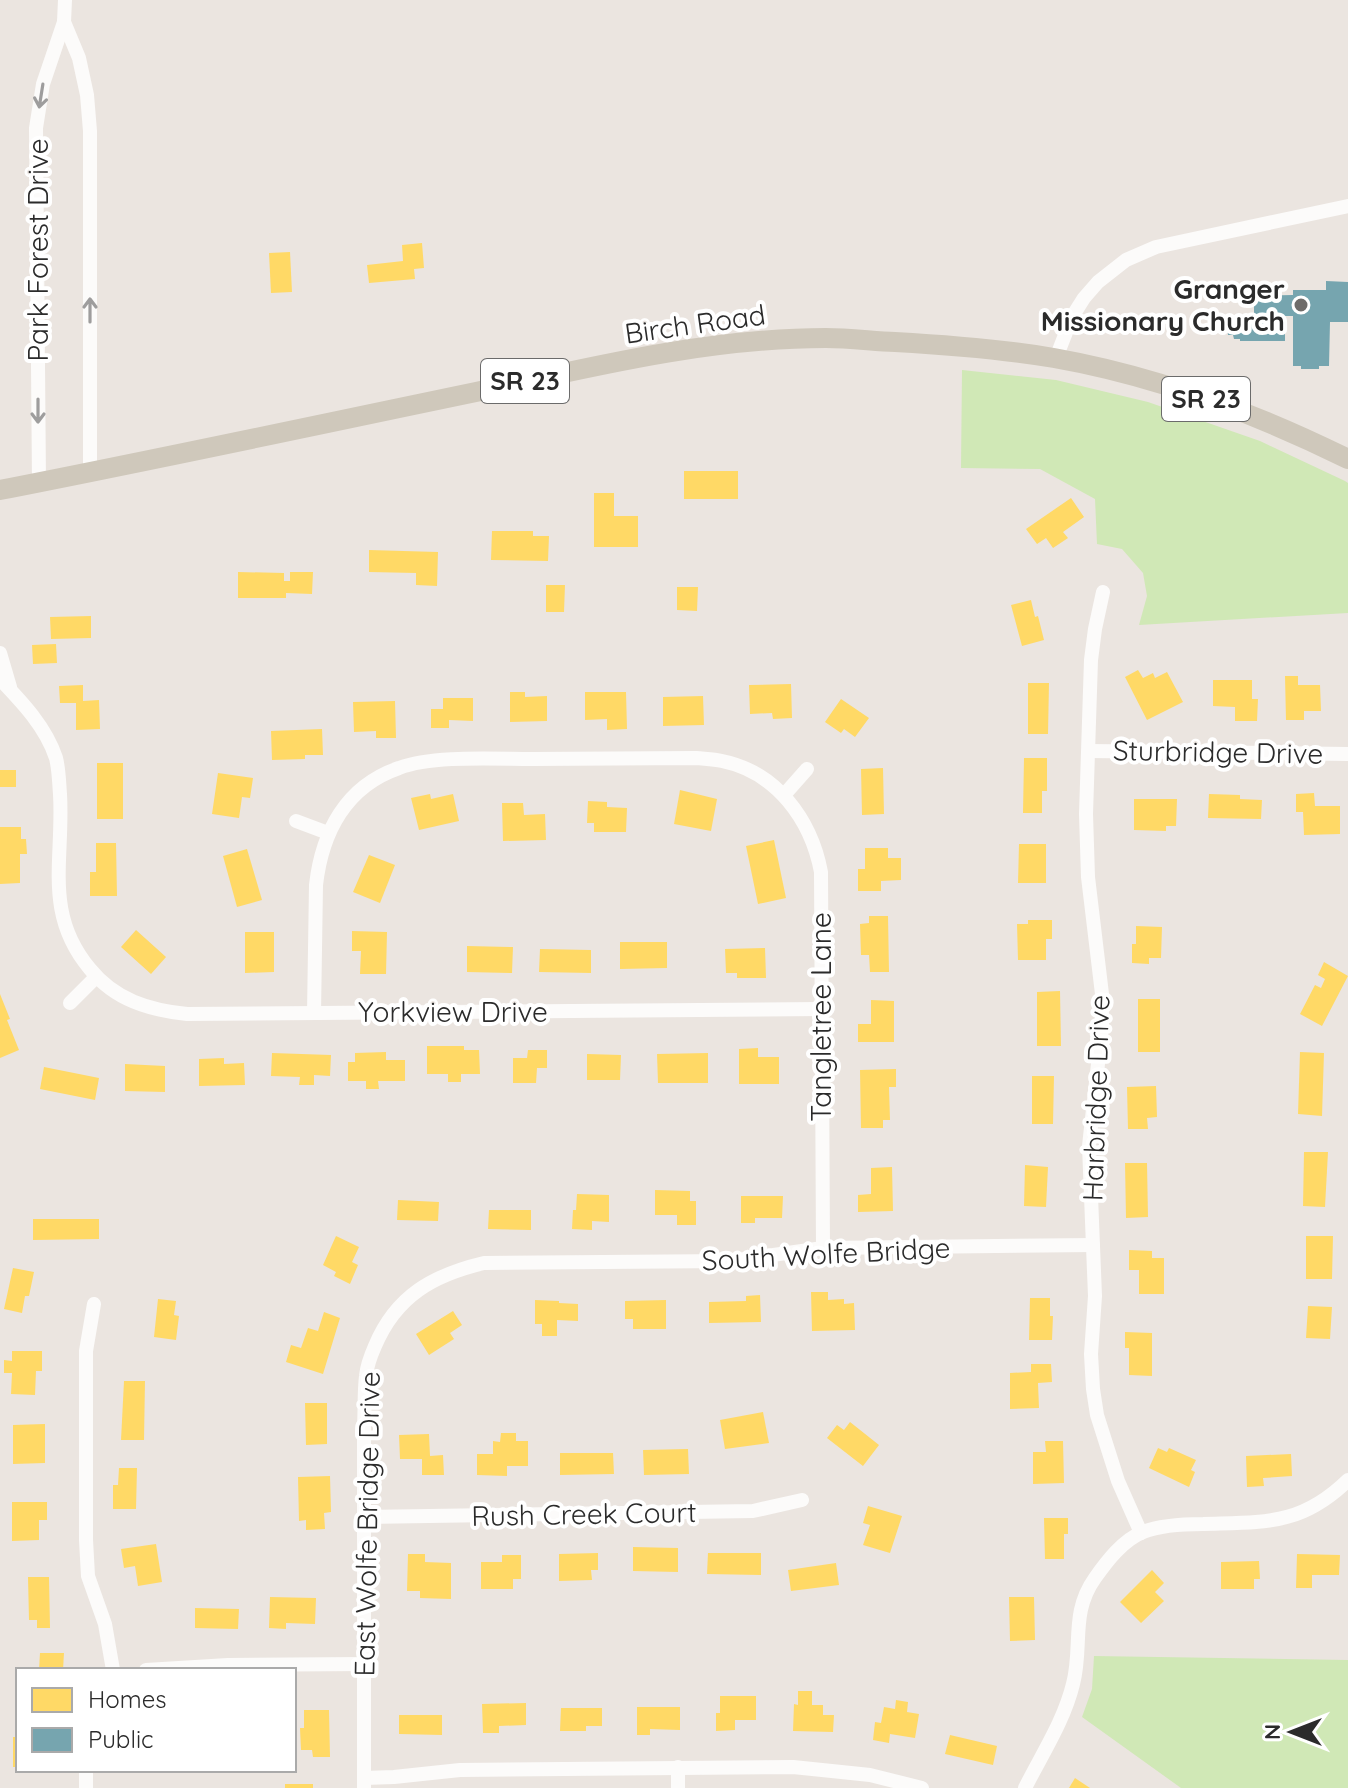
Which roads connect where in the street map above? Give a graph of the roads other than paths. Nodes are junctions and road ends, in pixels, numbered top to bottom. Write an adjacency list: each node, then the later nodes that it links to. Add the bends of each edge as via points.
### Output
1 (65, 0): 2 (street, Park Forest Drive)
2 (64, 22): 6 (street, Park Forest Drive, one-way to 2, via 90,131 79,58); 7 (street, Park Forest Drive, one-way to 7, via 43,84 36,128)
3 (1348, 206): 4 (street, via 1156,247 1126,260 1084,298)
4 (1056, 358): 5 (main road, SR 23, via 1220,403); 6 (main road, Birch Road / SR 23, via 825,338 741,343 559,374)
5 (1348, 459)
6 (90, 472): 7 (main road, Birch Road / SR 23)
7 (39, 482): 8 (main road, Birch Road / SR 23)
8 (0, 490)
9 (1103, 592): 13 (street, Harbridge Drive, via 1091,660)
10 (0, 653): 12 (street)
11 (0, 679): 12 (street, Yorkview Drive)
12 (12, 691): 19 (street, Yorkview Drive, via 38,722 56,759 64,927)
13 (1089, 751): 14 (street, Sturbridge Drive); 23 (street, Harbridge Drive, via 1088,877 1102,994 1089,1146)
14 (1348, 754)
15 (807, 769): 16 (street)
16 (784, 795): 18 (street, Tangletree Lane, via 742,767 696,758 422,763 400,767 368,784); 21 (street, Tangletree Lane, via 804,822 821,872)
17 (296, 821): 18 (street)
18 (328, 833): 22 (street, Tangletree Lane, via 316,885)
19 (96, 977): 20 (street); 22 (street, Yorkview Drive, via 132,1002 162,1012)
20 (70, 1003)
21 (821, 1009): 22 (street, Yorkview Drive); 24 (street, Tangletree Lane)
22 (314, 1013)
23 (1093, 1245): 24 (street, South Wolfe Bridge); 30 (street, Harbridge Drive, via 1091,1354 1097,1415)
24 (823, 1248): 25 (street, South Wolfe Bridge, via 730,1261)
25 (559, 1262): 29 (street, East Wolfe Bridge Drive, via 484,1263 460,1269 426,1284 394,1311 366,1375)
26 (94, 1304): 32 (street, via 86,1351 86,1540 88,1576)
27 (1348, 1480): 30 (street, via 1333,1495 1291,1517 1166,1526)
28 (802, 1500): 29 (street, Rush Creek Court, via 753,1511)
29 (364, 1517): 31 (street, East Wolfe Bridge Drive)
30 (1141, 1533): 38 (street, via 1108,1560 1092,1582 1077,1625 1074,1681 1066,1709)
31 (364, 1664): 33 (street); 35 (street, East Wolfe Bridge Drive)
32 (113, 1668)
33 (179, 1668)
34 (678, 1767): 35 (street, via 460,1770); 36 (street); 37 (street, via 830,1769)
35 (364, 1783)
36 (678, 1788)
37 (922, 1788)
38 (1025, 1788)

